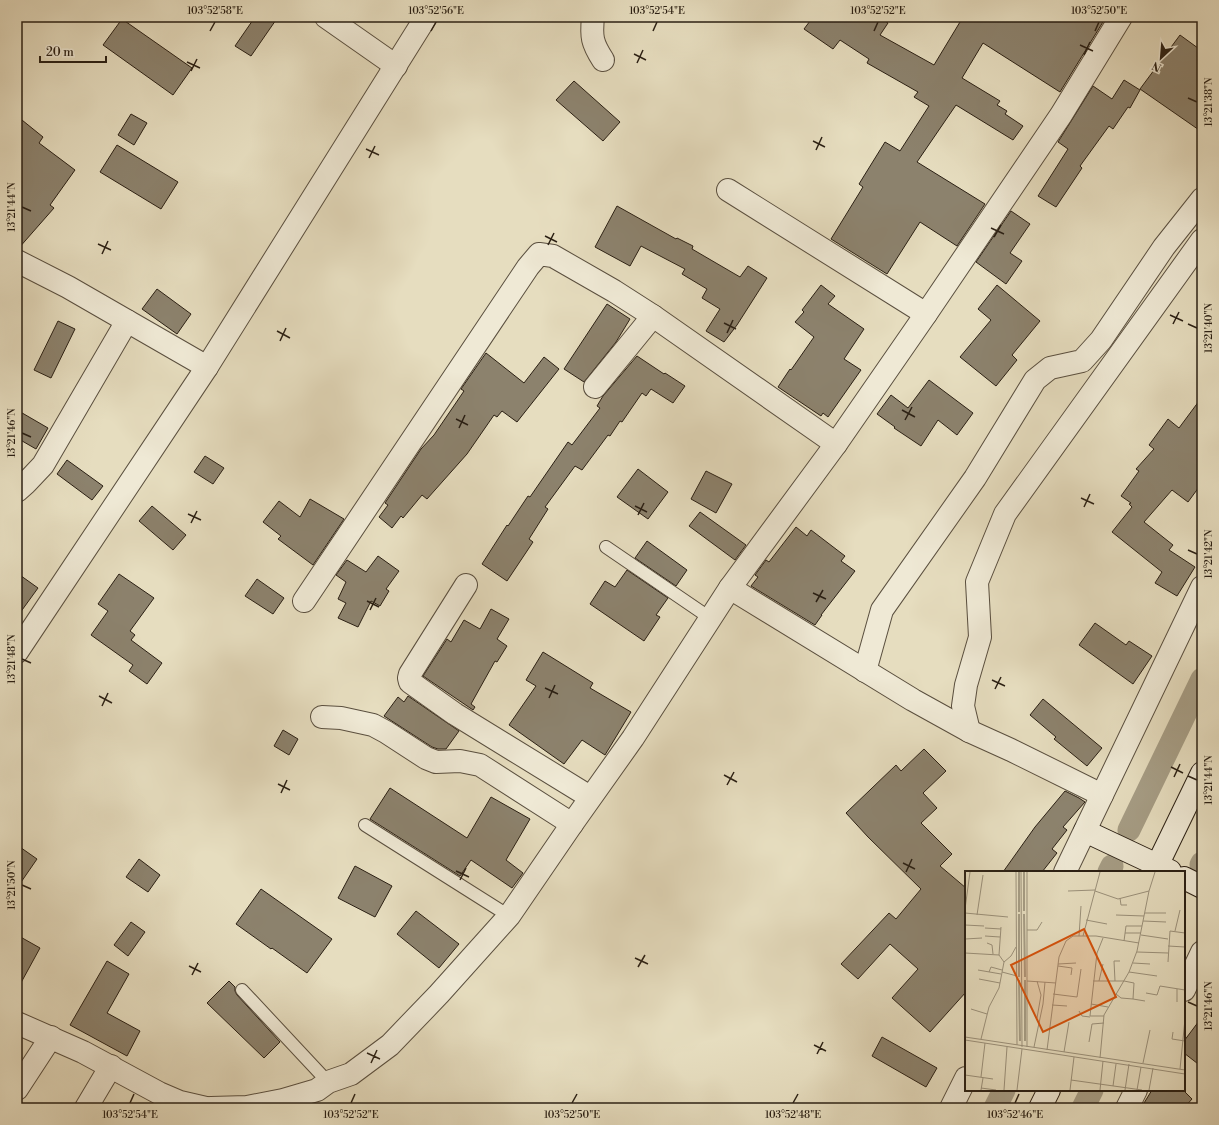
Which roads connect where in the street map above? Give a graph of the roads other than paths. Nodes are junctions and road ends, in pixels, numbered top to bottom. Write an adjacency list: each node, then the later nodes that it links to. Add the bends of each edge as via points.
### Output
1 (326, 17): 6 (street)
2 (426, 17): 6 (street)
3 (593, 17): 5 (street, via 592,34 595,49)
4 (1121, 17): 11 (street, via 1061,115)
5 (603, 60)
6 (396, 66): 14 (street)
7 (728, 190): 11 (street)
8 (1202, 199): 25 (street, via 1164,247 1101,340 1082,361 1050,368 1035,380 975,478 882,610)
9 (1202, 240): 27 (street, via 1005,514 977,582 980,637 966,685 963,706)
10 (17, 261): 13 (street)
11 (926, 314): 16 (street)
12 (653, 316): 15 (street); 16 (street); 22 (street, via 553,256 539,254)
13 (127, 320): 14 (street); 17 (street, via 43,465)
14 (207, 367): 24 (street)
15 (595, 387)
16 (836, 444): 21 (street)
17 (17, 491)
18 (606, 547): 23 (lane)
19 (466, 585): 30 (street, via 410,674 410,682 455,714)
20 (1202, 587): 29 (street)
21 (730, 588): 23 (street); 25 (street)
22 (304, 601)
23 (710, 618): 30 (street, via 633,738)
24 (17, 652)
25 (866, 671): 27 (street)
26 (322, 717): 31 (street, via 373,725 436,762 460,761 480,765)
27 (969, 731): 29 (street)
28 (1202, 773): 34 (street)
29 (1102, 795): 33 (street)
30 (590, 797): 31 (street)
31 (572, 824): 38 (street)
32 (365, 825): 38 (lane)
33 (1085, 831): 34 (street); 35 (street)
34 (1161, 870)
35 (1065, 871)
36 (1185, 878): 37 (street)
37 (1202, 887)
38 (509, 916): 46 (street, via 390,1045 351,1074)
39 (1202, 952): 40 (street)
40 (1185, 988)
41 (242, 990): 46 (lane)
42 (17, 1023): 43 (street)
43 (52, 1037): 44 (street); 47 (street)
44 (111, 1066): 50 (street); 51 (street, via 159,1093 180,1102)
45 (965, 1080): 53 (street)
46 (328, 1082): 52 (street, via 317,1090 284,1100 247,1107)
47 (17, 1089)
48 (1048, 1091): 54 (street)
49 (1136, 1091): 55 (street)
50 (86, 1108)
51 (206, 1108)
52 (212, 1108)
53 (951, 1108)
54 (1040, 1108)
55 (1127, 1108)

